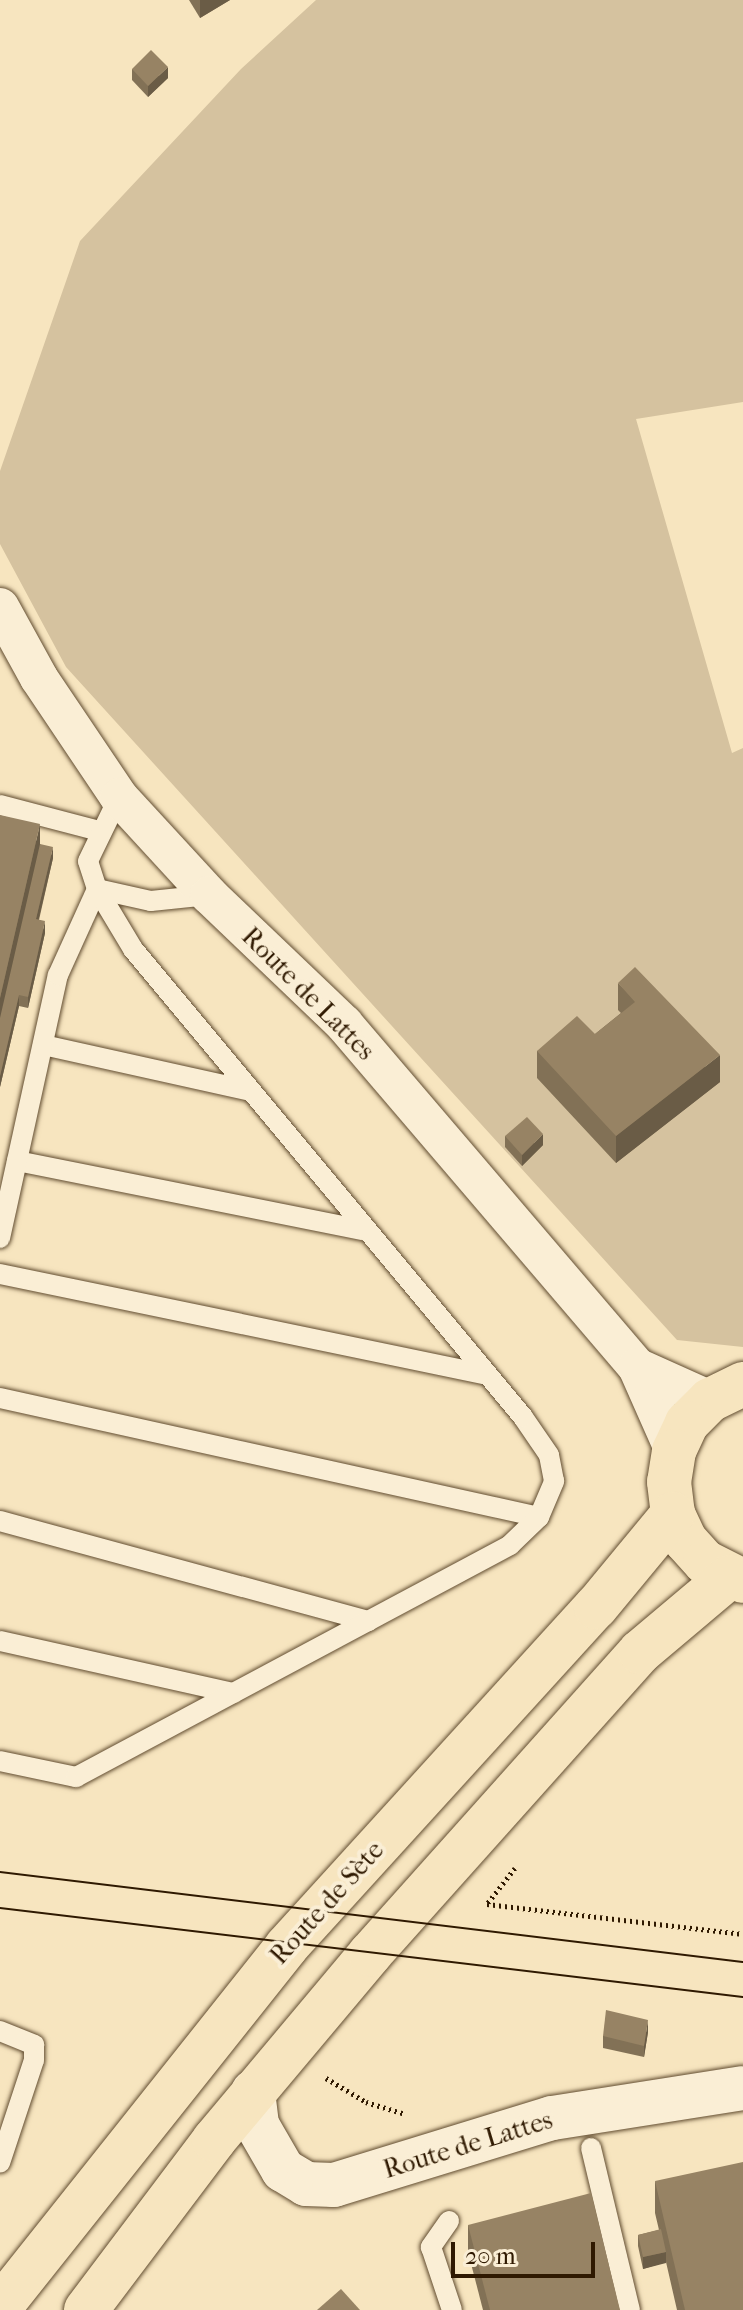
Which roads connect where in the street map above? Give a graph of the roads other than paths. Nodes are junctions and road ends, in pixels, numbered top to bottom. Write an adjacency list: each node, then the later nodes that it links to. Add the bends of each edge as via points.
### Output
1 (0, 607): 2 (street, Route de Lattes, via 39,678)
2 (119, 797): 4 (lane); 6 (street, Route de Lattes)
3 (0, 805): 4 (lane)
4 (99, 831): 5 (lane, via 88,861)
5 (97, 889): 6 (lane, via 151,901); 7 (lane, via 58,975); 8 (lane, via 133,949)
6 (209, 895): 13 (street, Route de Lattes, via 344,1024)
7 (43, 1045): 8 (lane); 9 (lane)
8 (250, 1091): 10 (lane)
9 (17, 1161): 10 (lane); 11 (lane)
10 (363, 1230): 14 (lane)
11 (0, 1238)
12 (0, 1274): 14 (lane)
13 (637, 1367): 15 (street, Route de Lattes); 17 (street, Route de Lattes)
14 (483, 1374): 19 (lane, via 549,1455 554,1481)
15 (726, 1392): 17 (main road, via 687,1423)
16 (0, 1398): 19 (lane)
17 (674, 1451): 18 (main road, via 669,1482)
18 (673, 1514): 21 (main road, via 685,1540); 32 (main road, Route de Sète, via 596,1607 287,1946)
19 (539, 1517): 22 (lane, via 510,1545)
20 (0, 1521): 22 (lane)
21 (736, 1579): 28 (main road, via 640,1652)
22 (369, 1621): 24 (lane)
23 (0, 1641): 24 (lane)
24 (233, 1693): 25 (lane, via 76,1777)
25 (0, 1761)
26 (0, 2031): 30 (lane, via 34,2045 34,2060)
27 (743, 2088): 28 (street, Route de Lattes, via 552,2118 334,2185 306,2184 283,2170 257,2125)
28 (253, 2092): 33 (main road)
29 (591, 2148): 35 (lane)
30 (0, 2163)
31 (449, 2221): 34 (lane, via 431,2247)
32 (0, 2307)
33 (86, 2310)
34 (452, 2310)
35 (630, 2310)

